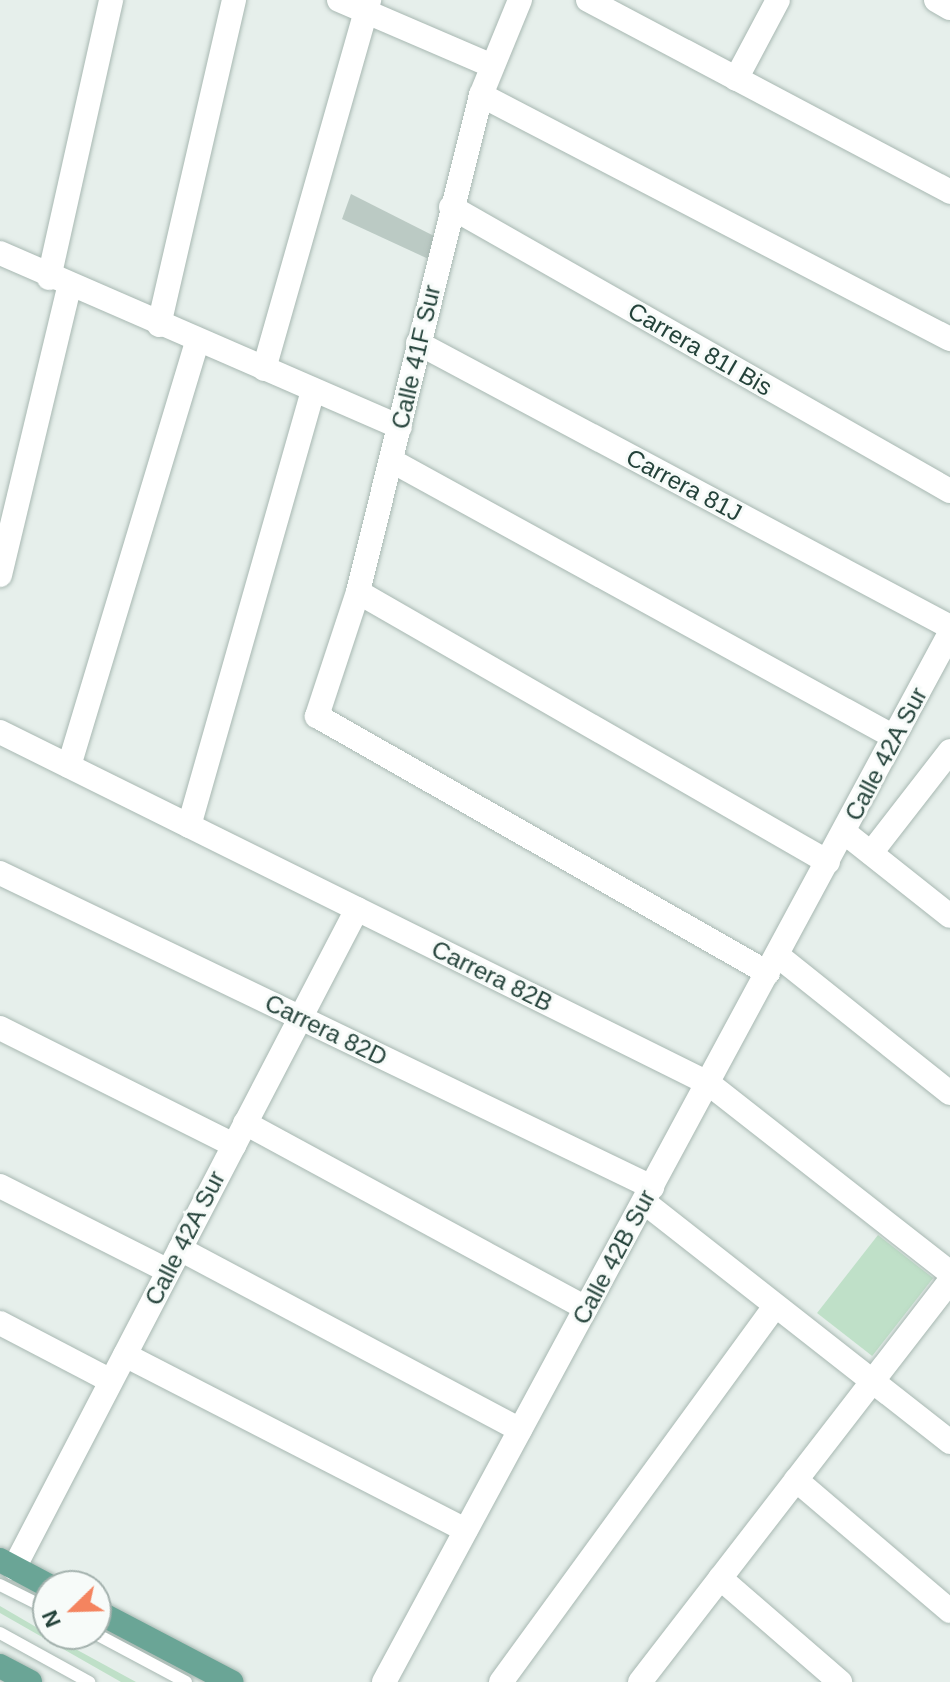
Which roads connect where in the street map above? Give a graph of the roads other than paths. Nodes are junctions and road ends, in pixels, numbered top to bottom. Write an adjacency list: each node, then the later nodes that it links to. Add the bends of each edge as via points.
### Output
1 (111, 0): 16 (street)
2 (234, 0): 17 (street)
3 (339, 0): 8 (street)
4 (520, 0): 10 (street, Calle 41F Sur)
5 (588, 0): 11 (street)
6 (778, 0): 11 (street)
7 (936, 0): 9 (street)
8 (367, 5): 10 (street); 21 (street)
9 (950, 8)
10 (492, 66): 12 (street, Calle 41F Sur)
11 (736, 79): 13 (street)
12 (481, 95): 14 (street, Calle 41F Sur); 18 (street)
13 (950, 192)
14 (451, 207): 20 (street, Calle 41F Sur); 25 (street, Carrera 81I Bis)
15 (0, 253): 16 (street)
16 (59, 283): 17 (street); 26 (street)
17 (159, 325): 19 (street)
18 (950, 339)
19 (197, 341): 21 (street); 32 (street)
20 (418, 343): 23 (street, Calle 41F Sur); 28 (street, Carrera 81J)
21 (264, 369): 22 (street)
22 (313, 390): 23 (street); 33 (street)
23 (400, 427): 24 (street, Calle 41F Sur)
24 (392, 461): 27 (street, Calle 41F Sur); 30 (street)
25 (950, 491)
26 (0, 575)
27 (358, 592): 36 (street); 40 (street, Calle 41F Sur, via 317,716)
28 (950, 630): 30 (street, Calle 42A Sur)
29 (0, 732): 32 (street, Carrera 82B)
30 (894, 737): 34 (street, Calle 42A Sur)
31 (950, 751): 35 (street)
32 (69, 766): 33 (street, Carrera 82B)
33 (189, 826): 38 (street, Carrera 82B)
34 (844, 832): 35 (street); 36 (street, Calle 42B Sur)
35 (871, 853): 39 (street)
36 (828, 862): 40 (street, Calle 42B Sur)
37 (0, 873): 41 (street, Carrera 82D)
38 (357, 909): 41 (street, Calle 42A Sur); 43 (street, Carrera 82B)
39 (950, 916)
40 (772, 964): 43 (street, Calle 42B Sur); 44 (street)
41 (300, 1018): 45 (street, Calle 42A Sur); 47 (street, Carrera 82D)
42 (0, 1028): 45 (street)
43 (708, 1083): 47 (street, Calle 42B Sur); 50 (street, Carrera 82B)
44 (950, 1093)
45 (240, 1134): 48 (street, Calle 42A Sur); 53 (street)
46 (0, 1186): 49 (street)
47 (648, 1195): 52 (street, Carrera 82D); 53 (street, Calle 42B Sur)
48 (180, 1249): 49 (street, Calle 42A Sur); 58 (street)
49 (168, 1271): 55 (street, Calle 42A Sur)
50 (950, 1273)
51 (950, 1281): 57 (street)
52 (775, 1306): 57 (street, Carrera 82D); 76 (street)
53 (586, 1308): 58 (street, Calle 42B Sur)
54 (0, 1323): 56 (street)
55 (125, 1355): 56 (street, Calle 42A Sur); 61 (street)
56 (111, 1381): 62 (street, Calle 42A Sur)
57 (872, 1382): 59 (street, Carrera 82D); 60 (street)
58 (520, 1430): 61 (street, Calle 42B Sur)
59 (950, 1442)
60 (796, 1480): 63 (street); 66 (street)
61 (466, 1530): 75 (street, Calle 42B Sur)
62 (5, 1571): 64 (main road); 65 (lane)
63 (720, 1578): 77 (street); 78 (street)
64 (32, 1580)
65 (32, 1595)
66 (950, 1611)
67 (112, 1619): 74 (main road)
68 (0, 1633): 72 (lane)
69 (112, 1643): 73 (lane)
70 (0, 1666): 71 (main road)
71 (30, 1682)
72 (89, 1682)
73 (186, 1682)
74 (231, 1682)
75 (384, 1682)
76 (501, 1682)
77 (640, 1682)
78 (840, 1682)

